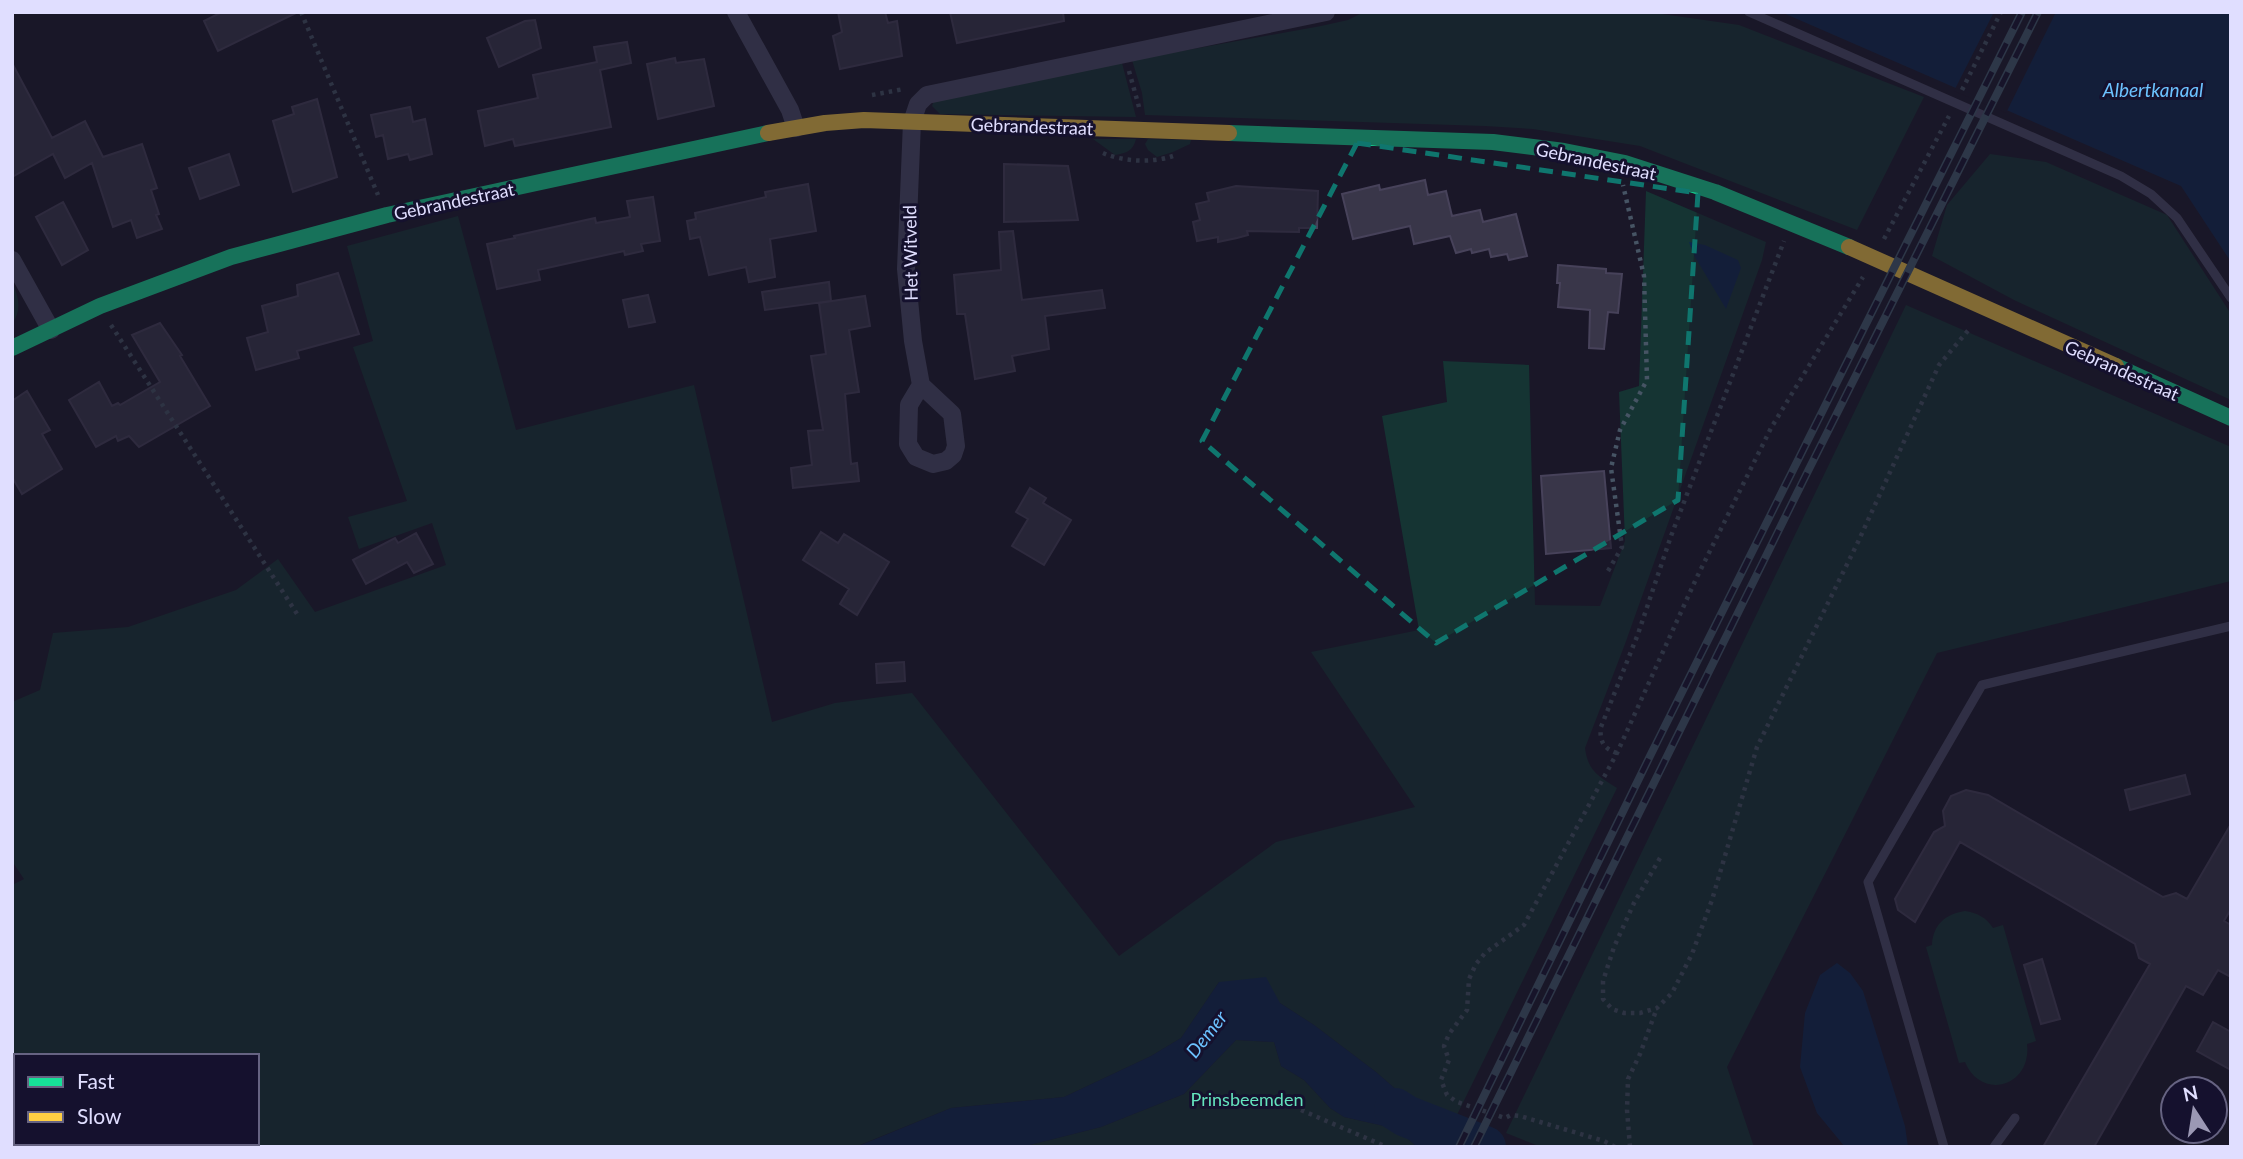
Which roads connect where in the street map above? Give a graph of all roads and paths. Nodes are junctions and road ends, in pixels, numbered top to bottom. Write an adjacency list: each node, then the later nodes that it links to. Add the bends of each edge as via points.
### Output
1 (301, 12): 13 (path)
2 (736, 12): 9 (street)
3 (1326, 12): 8 (street, via 927,95)
4 (1749, 12): 18 (lane, via 2121,176 2151,194 2177,218)
5 (2001, 12): 6 (path)
6 (1957, 99)
7 (1951, 111): 14 (path)
8 (912, 122): 9 (street, Gebrandestraat, via 864,120); 23 (street, Het Witveld, via 906,269); 24 (street, Gebrandestraat, via 1493,142 1625,163 1821,234)
9 (796, 128): 13 (street, Gebrandestraat)
10 (1174, 156): 11 (path)
11 (1140, 160)
12 (1634, 184): 25 (path, via 1622,180 1644,276 1647,380 1620,430 1611,468 1622,547)
13 (387, 215): 19 (street, Gebrandestraat, via 231,257)
14 (1887, 235)
15 (1773, 236): 28 (path, via 1784,241 1782,249 1601,727 1601,741)
16 (12, 260): 21 (street)
17 (1859, 284): 28 (path, via 1771,428 1696,579)
18 (2231, 298)
19 (100, 306): 21 (street, Gebrandestraat); 26 (path)
20 (1972, 326): 30 (path, via 1939,365 1757,747 1696,943 1672,993)
21 (51, 330): 22 (street, Gebrandestraat)
22 (12, 348)
23 (920, 384)
24 (2231, 418)
25 (1608, 571)
26 (299, 617)
27 (2231, 626): 36 (lane, via 1982,685 1868,882)
28 (1618, 753): 34 (path, via 1524,925 1476,964 1469,979 1467,1010 1444,1046 1448,1060 1441,1080 1447,1095 1457,1102 1505,1118 1520,1116)
29 (1660, 858): 30 (path, via 1634,903 1603,981 1603,999 1612,1009 1640,1013)
30 (1657, 1007): 35 (path, via 1628,1079)
31 (1301, 1110): 33 (path)
32 (2015, 1118): 37 (lane)
33 (1387, 1147)
34 (1615, 1147)
35 (1630, 1147)
36 (1944, 1147)
37 (1994, 1147)

